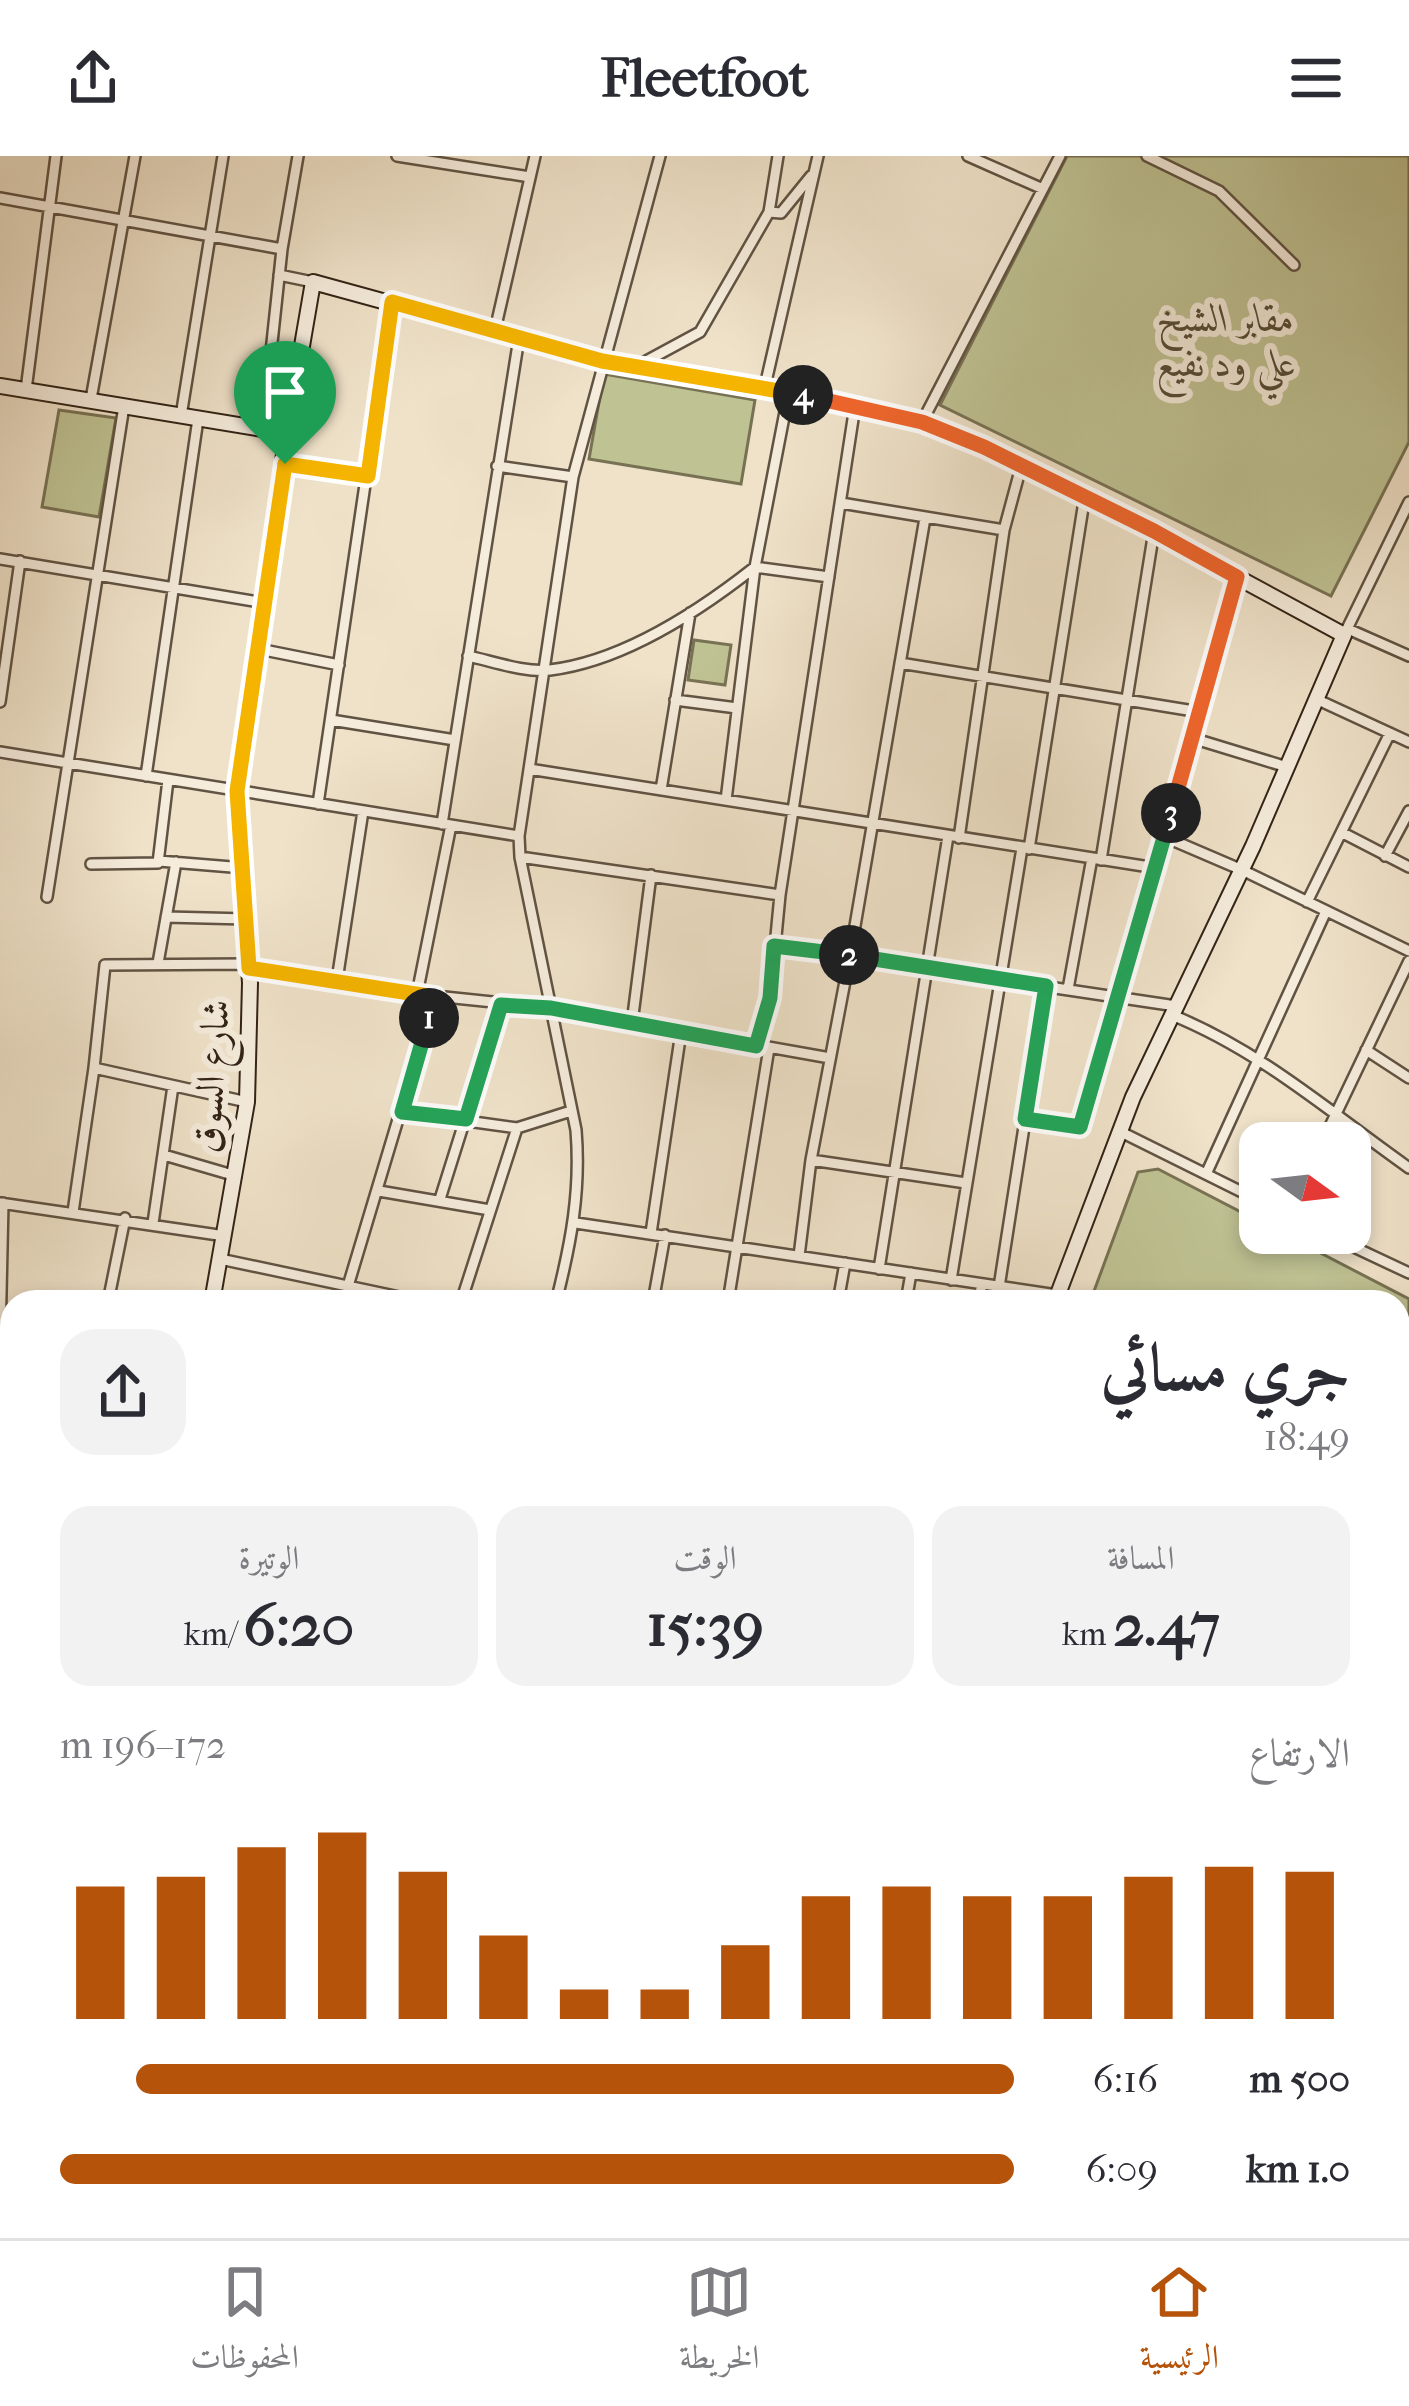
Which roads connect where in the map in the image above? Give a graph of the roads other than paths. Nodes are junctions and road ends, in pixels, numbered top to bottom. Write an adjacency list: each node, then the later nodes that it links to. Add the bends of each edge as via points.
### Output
1 (56, 156): 17 (street)
2 (135, 156): 19 (street)
3 (223, 156): 20 (street)
4 (298, 156): 21 (street)
5 (397, 156): 14 (street)
6 (535, 156): 14 (street)
7 (660, 156): 28 (street)
8 (778, 156): 18 (street)
9 (818, 156): 13 (street)
10 (1060, 156): 15 (street)
11 (1148, 156): 22 (street, via 1219,190)
12 (975, 157): 15 (street)
13 (815, 172): 18 (street, via 781,213); 31 (street)
14 (530, 177): 26 (street)
15 (1043, 189): 39 (street)
16 (0, 198): 17 (street)
17 (49, 208): 19 (street); 32 (street)
18 (769, 212): 29 (street, via 700,332)
19 (123, 221): 20 (street); 34 (street)
20 (210, 236): 21 (street); 37 (street)
21 (282, 249): 23 (street)
22 (1294, 265)
23 (279, 275): 24 (street); 40 (street)
24 (313, 282): 25 (street); 41 (street, شارع السوق)
25 (392, 302): 26 (street); 45 (street)
26 (495, 330): 27 (street)
27 (519, 338): 28 (street); 43 (street)
28 (602, 361): 29 (street); 46 (street)
29 (637, 367): 31 (street)
30 (0, 386): 32 (street)
31 (765, 386): 33 (street)
32 (26, 390): 34 (street)
33 (789, 392): 36 (street); 55 (street)
34 (91, 400): 35 (street)
35 (124, 406): 37 (street); 56 (street)
36 (855, 406): 39 (street); 49 (street)
37 (181, 416): 38 (street)
38 (198, 418): 40 (street); 59 (street)
39 (922, 422): 44 (street)
40 (263, 427): 41 (street)
41 (287, 433): 42 (street, شارع السوق)
42 (285, 464): 45 (street); 60 (street, شارع السوق)
43 (496, 466): 46 (street); 64 (street)
44 (1021, 467): 47 (street); 51 (street)
45 (368, 476): 67 (street)
46 (573, 477): 68 (street)
47 (1085, 495): 52 (street); 70 (street)
48 (1409, 502): 62 (street)
49 (841, 503): 50 (street); 57 (street)
50 (925, 518): 51 (street); 66 (street)
51 (1004, 530): 69 (street)
52 (1154, 531): 58 (street); 73 (street)
53 (0, 559): 54 (street)
54 (20, 561): 56 (street); 74 (street)
55 (755, 567): 57 (street); 61 (street); 75 (street)
56 (94, 574): 59 (street); 83 (street)
57 (830, 577): 93 (street)
58 (1237, 577): 62 (street); 76 (street)
59 (174, 588): 60 (street); 86 (street)
60 (266, 603): 63 (street, شارع السوق)
61 (690, 613): 68 (street, via 590,661); 72 (street)
62 (1346, 632): 65 (street); 71 (street)
63 (259, 649): 67 (street); 89 (street, شارع السوق)
64 (468, 656): 68 (street); 80 (street)
65 (1409, 656)
66 (900, 664): 69 (street); 96 (street)
67 (339, 665): 77 (street)
68 (545, 671): 85 (street)
69 (984, 677): 70 (street); 99 (street)
70 (1054, 688): 73 (street); 101 (street)
71 (1316, 699): 78 (street); 84 (street)
72 (675, 700): 75 (street); 88 (street)
73 (1125, 700): 76 (street); 104 (street)
74 (0, 702)
75 (737, 708): 90 (street)
76 (1200, 712): 79 (street)
77 (331, 720): 80 (street); 91 (street)
78 (1390, 734): 81 (street); 97 (street)
79 (1192, 738): 84 (street); 100 (street)
80 (455, 740): 95 (street)
81 (1409, 742)
82 (0, 752): 83 (street)
83 (68, 763): 86 (street); 114 (street)
84 (1286, 767): 111 (street)
85 (529, 769): 88 (street); 98 (street)
86 (146, 776): 87 (street)
87 (168, 780): 89 (street); 105 (street)
88 (661, 790): 90 (street)
89 (237, 791): 91 (street); 109 (street, شارع السوق)
90 (726, 800): 93 (street)
91 (318, 803): 92 (street)
92 (363, 811): 95 (street); 127 (street)
93 (792, 811): 96 (street); 113 (street)
94 (1409, 811): 102 (street)
95 (446, 824): 98 (street); 130 (street)
96 (873, 824): 99 (street); 121 (street)
97 (1343, 833): 102 (street); 115 (street)
98 (519, 836): 103 (street)
99 (953, 837): 101 (street); 125 (street)
100 (1165, 838): 110 (street); 111 (street)
101 (1026, 848): 104 (street); 126 (street)
102 (1385, 856): 108 (street)
103 (520, 857): 112 (street); 134 (street)
104 (1096, 859): 110 (street); 129 (street)
105 (159, 861): 106 (street); 107 (street)
106 (176, 862): 109 (street); 117 (street)
107 (91, 864)
108 (1409, 867)
109 (244, 868): 118 (street, شارع السوق)
110 (1156, 868): 132 (street)
111 (1242, 870): 115 (street); 135 (street)
112 (652, 875): 113 (street); 136 (street)
113 (780, 895): 119 (street)
114 (47, 896)
115 (1307, 902): 116 (street)
116 (1326, 911): 120 (street); 141 (street)
117 (166, 917): 118 (street); 123 (street)
118 (247, 920): 124 (street, شارع السوق)
119 (774, 946): 121 (street); 138 (street)
120 (1409, 951)
121 (850, 956): 125 (street); 142 (street)
122 (1409, 961): 140 (street)
123 (158, 963): 124 (street); 143 (street, via 105,964)
124 (249, 966): 127 (street); 146 (street, شارع السوق)
125 (928, 967): 126 (street); 159 (street)
126 (1002, 979): 128 (street); 161 (street)
127 (338, 980): 130 (street)
128 (1046, 986): 129 (street); 151 (street)
129 (1068, 989): 132 (street)
130 (417, 994): 131 (street)
131 (435, 997): 133 (street); 148 (street)
132 (1120, 998): 135 (street); 151 (street, via 1080,1127)
133 (501, 1005): 134 (street); 150 (street)
134 (551, 1008): 136 (street); 147 (street)
135 (1174, 1011): 141 (street); 154 (street)
136 (632, 1023): 137 (street)
137 (681, 1032): 138 (street); 171 (street)
138 (756, 1046): 139 (street)
139 (769, 1048): 142 (street); 174 (street)
140 (1366, 1050): 144 (street); 149 (street)
141 (1259, 1057): 149 (street); 158 (street)
142 (830, 1058): 156 (street)
143 (94, 1068): 145 (street); 167 (street)
144 (1409, 1078)
145 (173, 1086): 146 (street); 155 (street)
146 (247, 1102): 160 (street, شارع السوق)
147 (571, 1111): 153 (street); 169 (street, via 580,1174)
148 (402, 1112): 150 (street); 163 (street)
149 (1336, 1114): 152 (street); 157 (street)
150 (466, 1119): 153 (street); 164 (street)
151 (1025, 1119): 185 (street)
152 (1332, 1122)
153 (517, 1128): 166 (street)
154 (1119, 1131): 158 (street); 198 (street)
155 (164, 1155): 160 (street); 170 (street)
156 (811, 1160): 159 (street); 176 (street)
157 (1409, 1168)
158 (1207, 1172): 162 (street)
159 (894, 1173): 161 (street); 179 (street)
160 (236, 1176): 173 (street, شارع السوق)
161 (966, 1183): 182 (street)
162 (1239, 1190)
163 (380, 1191): 164 (street); 184 (street)
164 (440, 1199): 166 (street)
165 (2, 1203): 167 (street); 186 (street)
166 (490, 1210): 190 (street)
167 (73, 1212): 168 (street)
168 (125, 1218): 170 (street); 187 (street)
169 (576, 1222): 171 (street); 191 (street)
170 (152, 1223): 173 (street)
171 (650, 1233): 172 (street)
172 (664, 1235): 174 (street); 192 (street)
173 (225, 1236): 177 (street, شارع السوق)
174 (738, 1247): 176 (street); 193 (street)
175 (1369, 1254): 180 (street)
176 (799, 1256): 178 (street)
177 (220, 1259): 184 (street); 188 (street, شارع السوق)
178 (845, 1263): 179 (street); 194 (street)
179 (879, 1269): 181 (street)
180 (1409, 1273)
181 (911, 1274): 182 (street); 195 (street)
182 (951, 1280): 183 (street)
183 (982, 1284): 185 (street); 196 (street)
184 (348, 1286): 189 (street)
185 (999, 1287): 197 (street)
186 (1, 1290)
187 (110, 1290)
188 (214, 1290)
189 (362, 1290)
190 (465, 1290)
191 (559, 1290)
192 (655, 1290)
193 (730, 1290)
194 (840, 1290)
195 (908, 1290)
196 (981, 1290)
197 (1013, 1290)
198 (1059, 1290)

